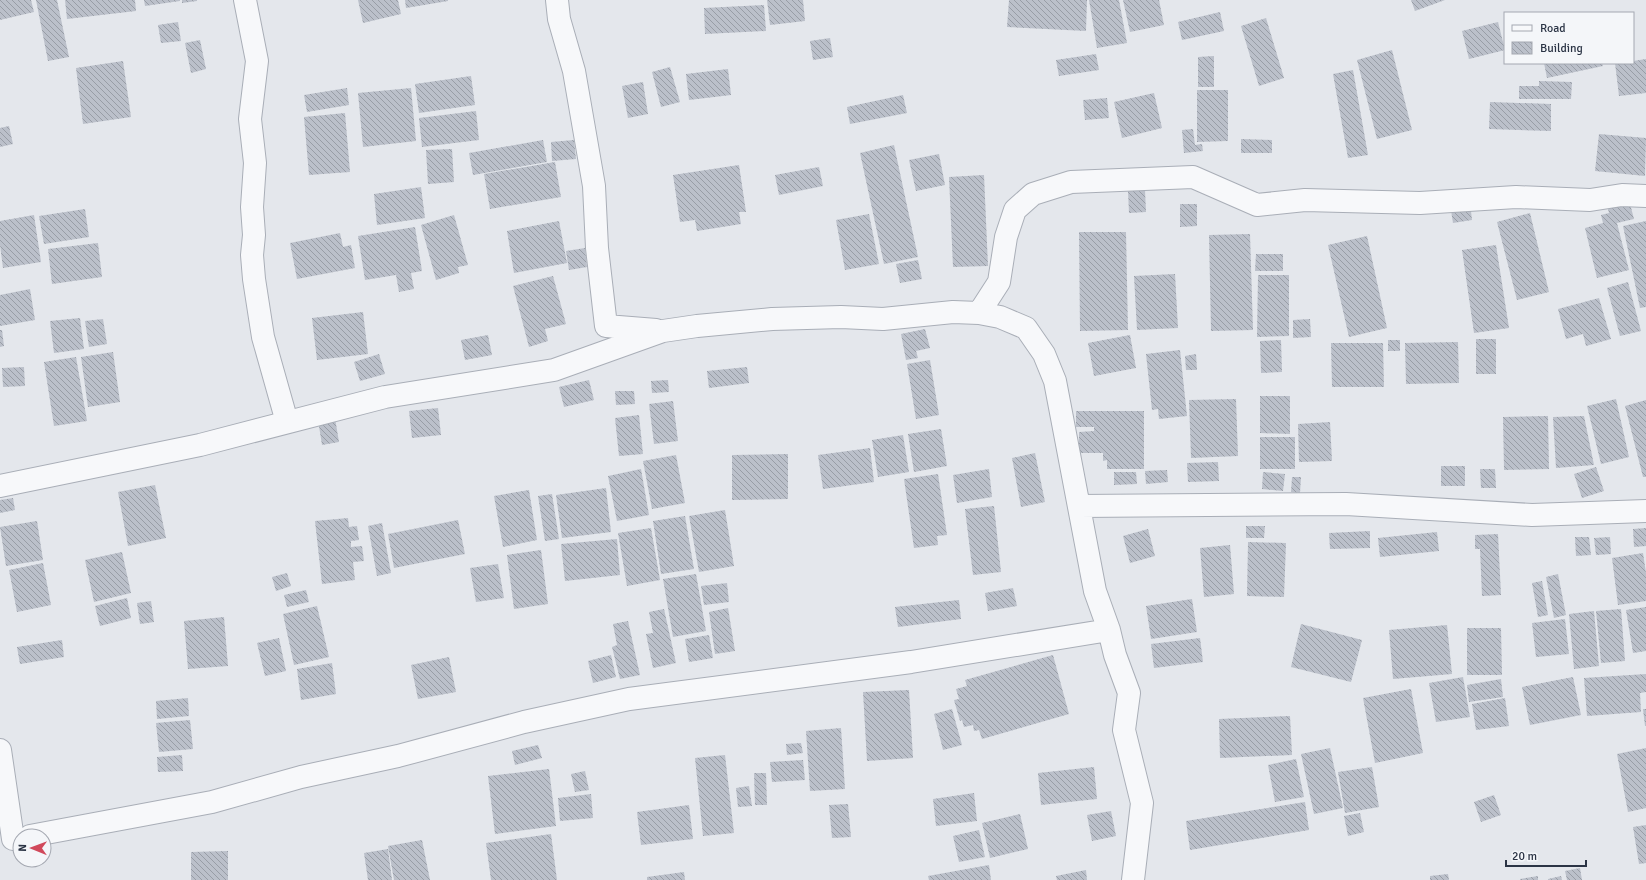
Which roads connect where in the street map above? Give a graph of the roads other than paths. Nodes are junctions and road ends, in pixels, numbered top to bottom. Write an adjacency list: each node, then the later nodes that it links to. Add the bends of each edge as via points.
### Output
1 (245, 0): 6 (street, via 257,62 250,119 255,163 252,207 254,279 263,337)
2 (557, 0): 5 (street, via 559,18 574,70 594,186 597,255 606,326)
3 (1646, 196): 4 (street, via 1622,195 1590,200 1516,197 1420,203 1305,200 1257,205 1193,177 1071,182 1033,194 1015,210 1006,237 999,282)
4 (979, 313): 5 (street, via 953,312 883,319 772,319); 8 (street, via 1000,317 1026,328 1044,354 1055,381)
5 (663, 331): 6 (street, via 554,370 385,396)
6 (287, 422): 7 (street, via 200,445)
7 (0, 486)
8 (1079, 506): 9 (street, via 1346,504 1532,515); 10 (street, via 1095,591)
9 (1646, 511)
10 (1109, 630): 13 (street, via 896,665 629,699 524,722 398,756 301,777 212,802); 14 (street, via 1129,693 1124,730 1142,803)
11 (0, 750): 12 (street)
12 (14, 828)
13 (52, 832)
14 (1133, 880)

